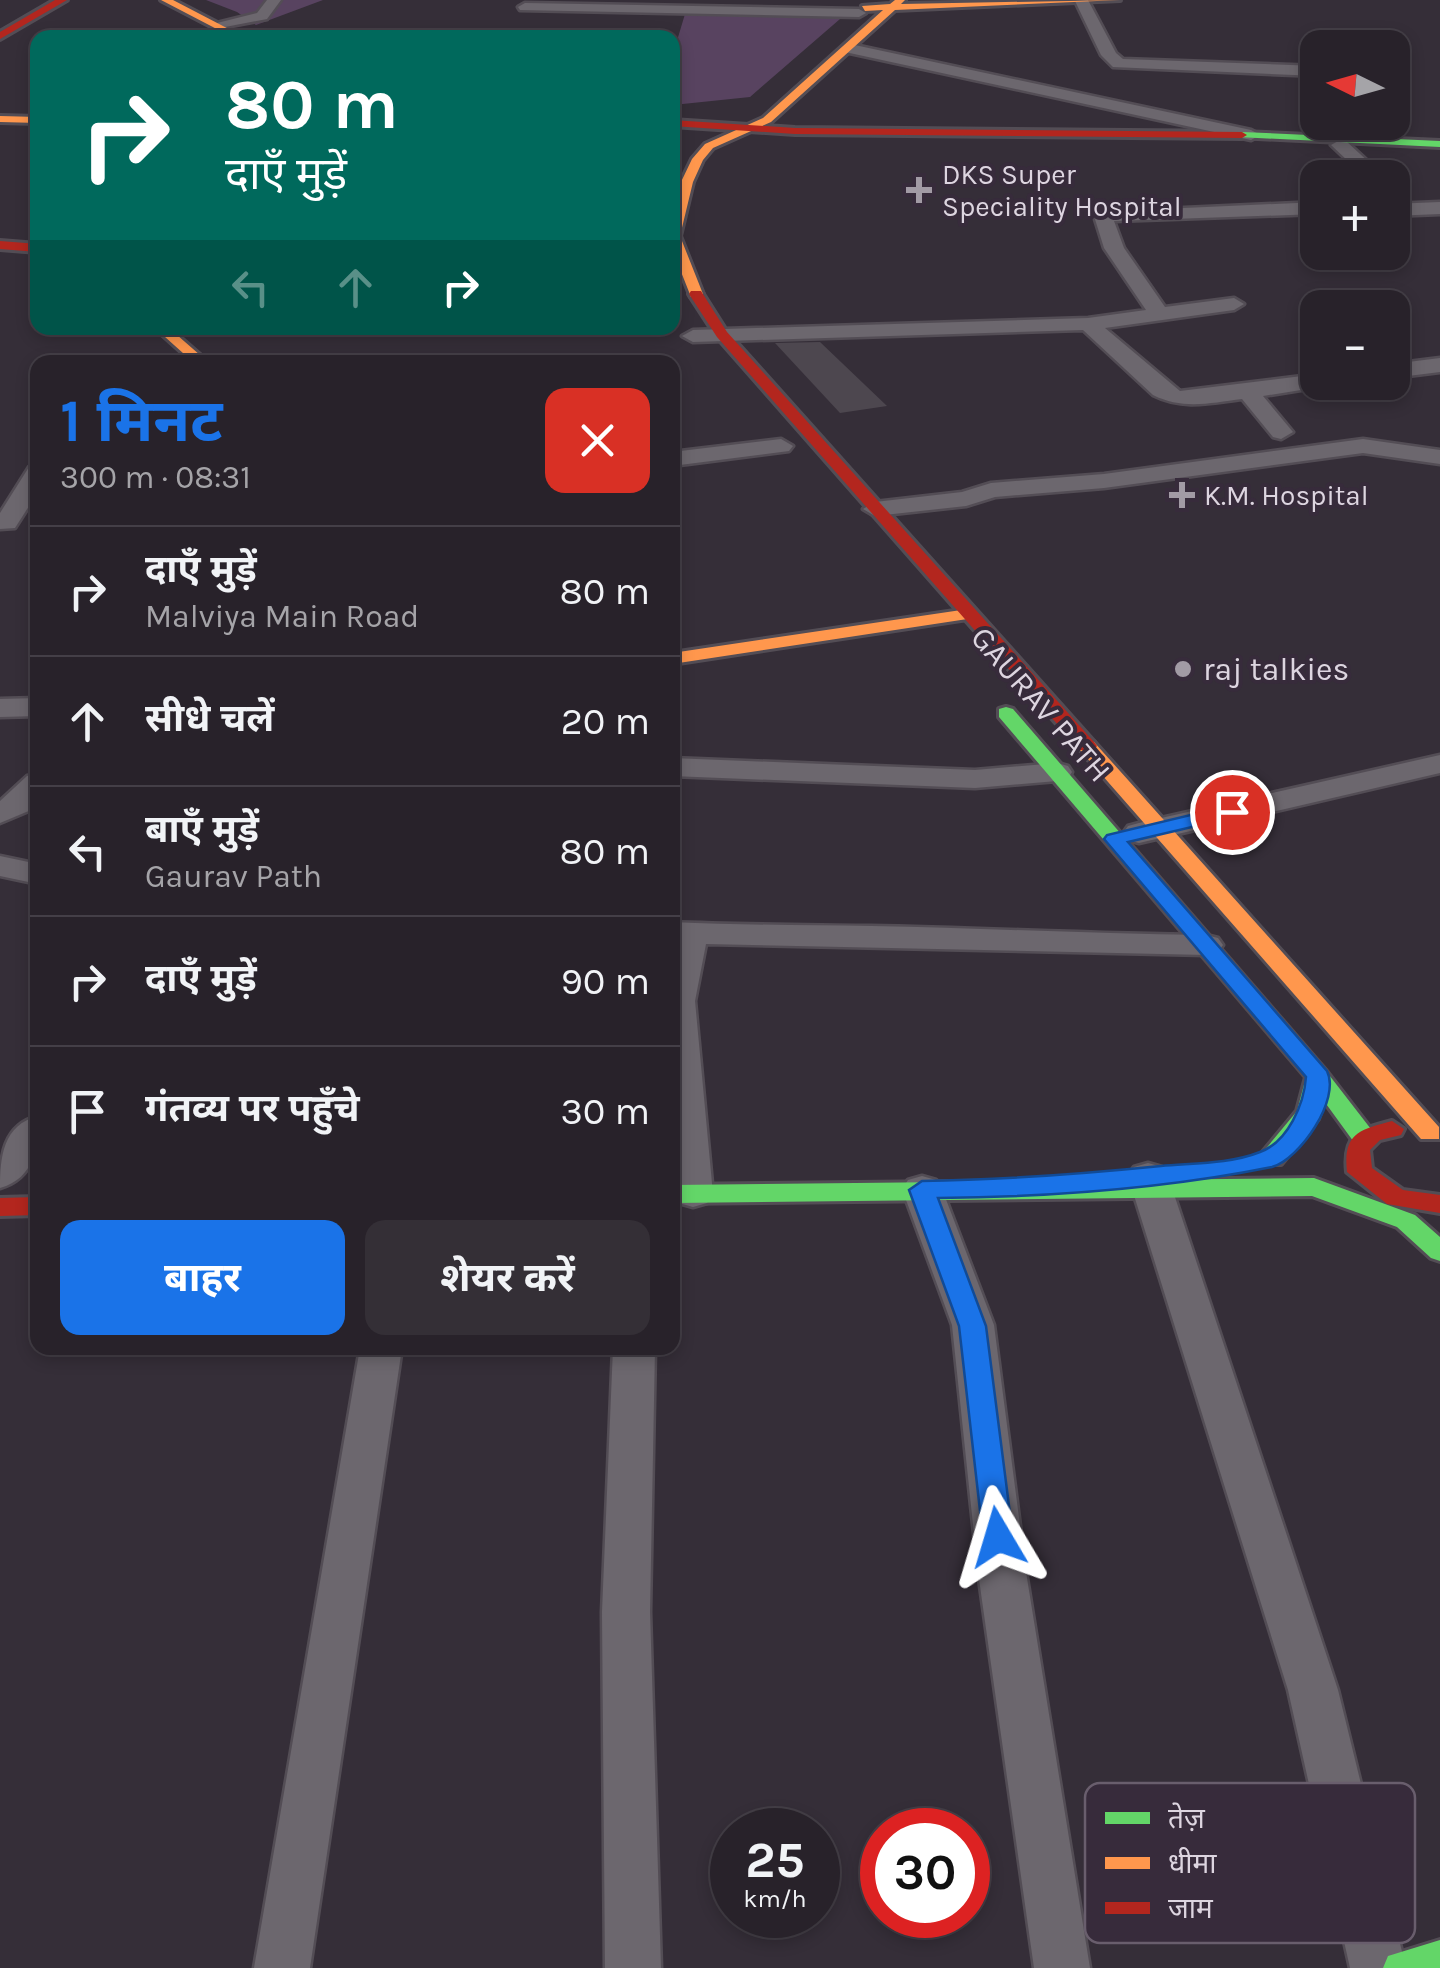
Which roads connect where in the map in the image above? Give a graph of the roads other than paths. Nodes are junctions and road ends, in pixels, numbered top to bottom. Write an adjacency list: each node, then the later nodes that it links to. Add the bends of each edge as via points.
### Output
1 (40, 0): 11 (main road)
2 (62, 0): 14 (main road)
3 (166, 0): 12 (main road)
4 (192, 0): 12 (main road)
5 (274, 0): 12 (street, via 262,16)
6 (797, 0): 10 (street)
7 (1115, 0): 8 (main road)
8 (1082, 1): 10 (main road); 17 (street, via 1118,64)
9 (527, 4): 10 (street, via 676,18); 13 (street)
10 (878, 6): 15 (main road); 25 (main road, via 754,101)
11 (0, 23)
12 (233, 27)
13 (517, 27)
14 (0, 36)
15 (850, 49): 26 (main road, via 767,120); 27 (street)
16 (1208, 53): 17 (street)
17 (1226, 68): 18 (street)
18 (1300, 70)
19 (738, 102): 20 (main road)
20 (680, 108)
21 (0, 119): 22 (main road)
22 (30, 123)
23 (30, 125): 24 (main road)
24 (0, 127)
25 (683, 132): 26 (main road)
26 (740, 133): 28 (main road); 36 (main road, via 708,146 698,159)
27 (1251, 135): 28 (main road); 30 (main road)
28 (1226, 138): 29 (main road)
29 (1340, 144): 30 (main road); 31 (street)
30 (1440, 148)
31 (1357, 160)
32 (1440, 208): 34 (street)
33 (1300, 209): 42 (street, via 1103,216 1114,248)
34 (1410, 210)
35 (1410, 212): 37 (street)
36 (680, 213)
37 (1440, 225)
38 (0, 245): 39 (main road)
39 (30, 247)
40 (680, 256): 45 (main road)
41 (1234, 304): 42 (street)
42 (1162, 316): 43 (street)
43 (1088, 324): 45 (street); 52 (street, via 1175,397)
44 (688, 329): 45 (street); 48 (main road)
45 (722, 334): 59 (main road)
46 (169, 335): 47 (main road)
47 (193, 355)
48 (715, 363)
49 (1440, 365): 50 (street)
50 (1410, 369)
51 (1300, 384): 52 (street)
52 (1247, 391): 54 (street)
53 (759, 418): 55 (main road)
54 (1281, 432)
55 (787, 453): 57 (street)
56 (1440, 457): 59 (street, via 1363,446)
57 (680, 459)
58 (30, 484): 61 (street)
59 (874, 509): 62 (main road)
60 (30, 522): 61 (street)
61 (3, 523)
62 (968, 614): 63 (main road); 70 (main road)
63 (680, 658)
64 (992, 696): 69 (main road, GAURAV PATH)
65 (30, 707): 66 (street)
66 (0, 708)
67 (1440, 764): 70 (street)
68 (680, 767): 69 (street, via 975,779)
69 (1057, 772): 71 (main road, GAURAV PATH)
70 (1158, 828): 71 (street); 78 (main road)
71 (1115, 839): 75 (main road, GAURAV PATH)
72 (0, 866): 73 (street)
73 (30, 872)
74 (682, 932): 75 (street)
75 (1206, 945): 76 (main road, GAURAV PATH)
76 (1318, 1076): 80 (main road, GAURAV PATH); 82 (main road, via 1316,1104 1302,1126)
77 (680, 1111): 86 (street)
78 (1435, 1135): 80 (main road, via 1394,1129)
79 (30, 1138): 83 (street)
80 (1355, 1146): 87 (main road, GAURAV PATH, via 1369,1184)
81 (1308, 1154): 82 (main road)
82 (1254, 1162): 84 (main road)
83 (0, 1175)
84 (1150, 1183): 85 (main road); 91 (main road, via 1314,1188 1406,1220); 94 (street, via 1313,1690)
85 (922, 1190): 86 (main road); 99 (street, via 972,1326)
86 (683, 1194)
87 (1430, 1205): 90 (main road, GAURAV PATH)
88 (30, 1206): 89 (main road)
89 (0, 1207)
90 (1440, 1220)
91 (1440, 1252)
92 (380, 1355): 97 (street)
93 (634, 1355): 98 (street, via 626,1612)
94 (1335, 1783)
95 (1372, 1943): 100 (street)
96 (1440, 1956): 101 (main road)
97 (282, 1968)
98 (633, 1968)
99 (1062, 1968)
100 (1378, 1968)
101 (1401, 1968)

